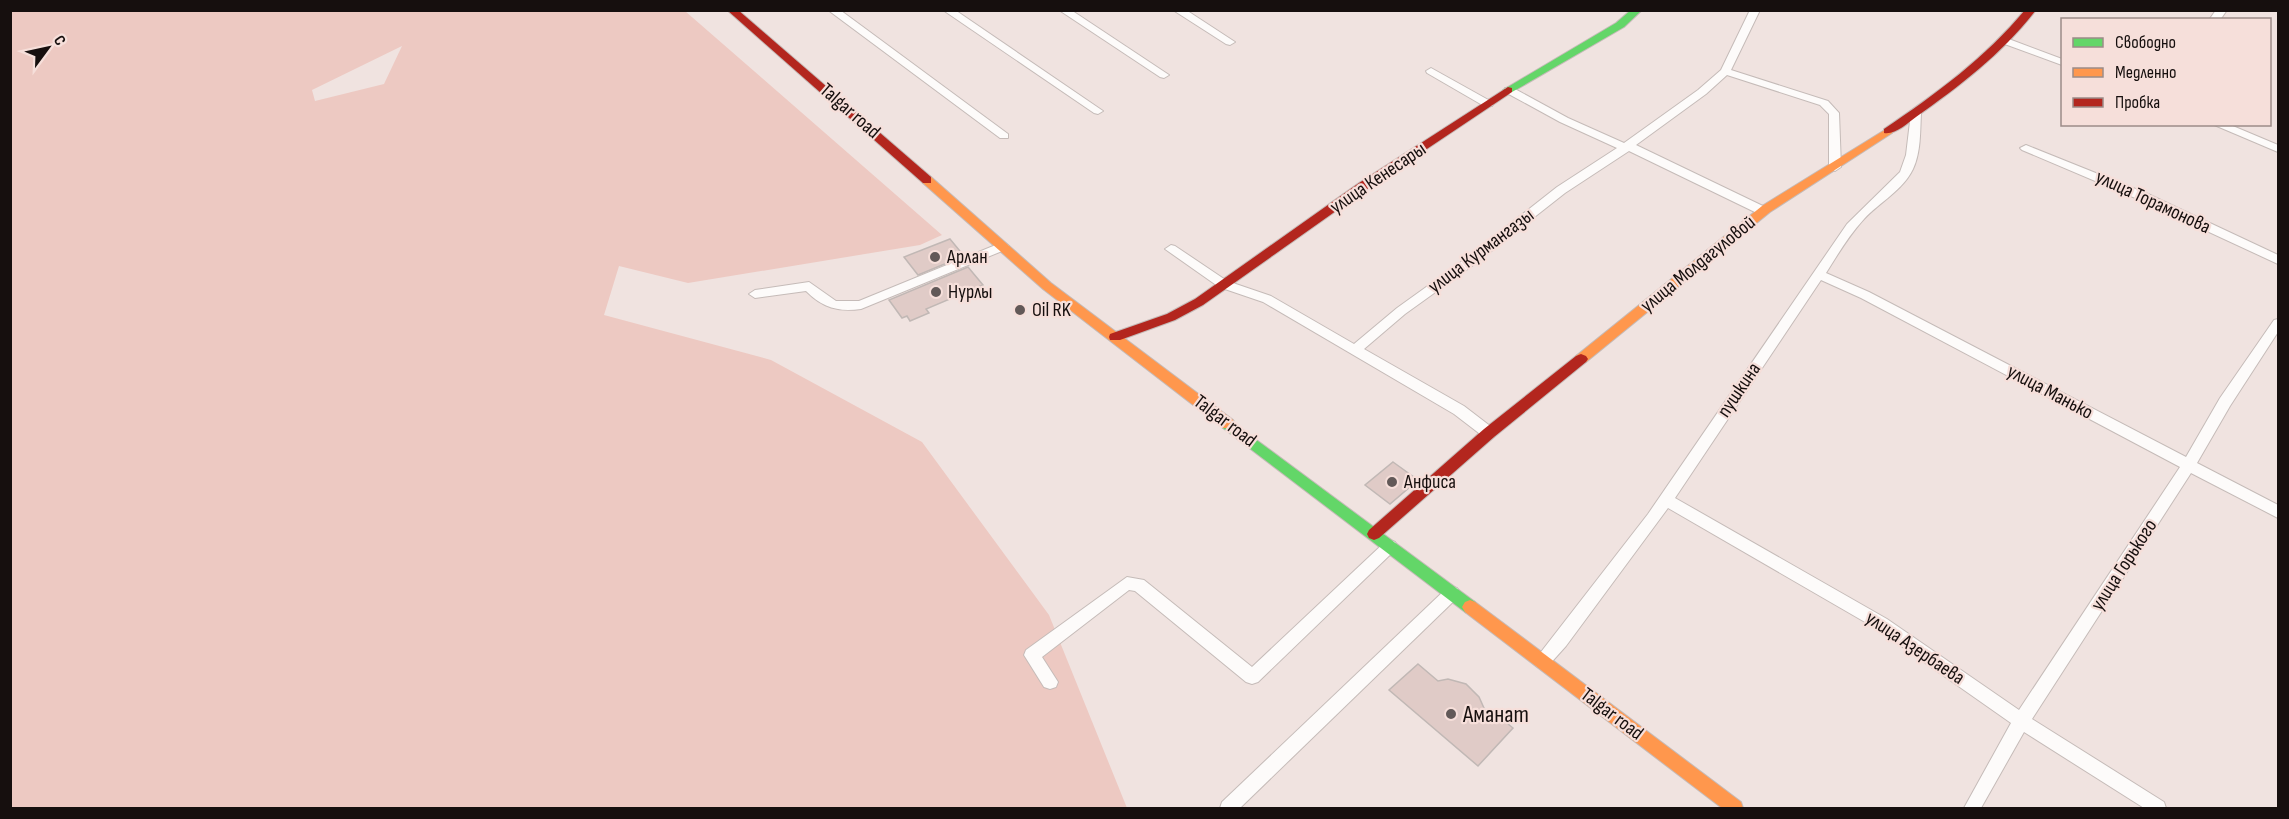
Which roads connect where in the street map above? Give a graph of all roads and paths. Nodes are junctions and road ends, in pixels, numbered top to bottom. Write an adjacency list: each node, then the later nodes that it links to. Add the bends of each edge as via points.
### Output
1 (732, 10): 26 (street, Talgar road)
2 (833, 10): 20 (street)
3 (948, 10): 17 (street)
4 (1064, 10): 14 (street)
5 (1178, 10): 10 (street)
6 (1636, 10): 15 (street, улица Кенесары, via 1620,25)
7 (1755, 10): 13 (street, улица Курмангазы)
8 (2031, 10): 9 (street, улица Молдагуловой)
9 (2006, 41): 11 (street); 18 (street, улица Молдагуловой, via 1967,78)
10 (1230, 42)
11 (2061, 62)
12 (1431, 71): 16 (street)
13 (1725, 71): 21 (street, улица Курмангазы); 24 (street, via 1824,103 1834,112)
14 (1164, 75)
15 (1509, 90): 16 (street, улица Кенесары); 21 (street, via 1564,120)
16 (1488, 104): 30 (street, улица Кенесары)
17 (1098, 111)
18 (1916, 113): 24 (street, улица Молдагуловой); 29 (street, пушкина, via 1908,170 1843,237)
19 (2222, 126): 23 (street)
20 (1004, 136)
21 (1627, 147): 25 (street); 34 (street, улица Курмангазы, via 1561,190)
22 (2026, 148): 28 (street, улица Торамонова, via 2144,197)
23 (2278, 149)
24 (1835, 167): 25 (street, улица Молдагуловой)
25 (1763, 212): 35 (street, улица Молдагуловой)
26 (1003, 246): 31 (street, via 861,305 842,307 824,303 809,286); 33 (street, Talgar road)
27 (1171, 249): 30 (street)
28 (2278, 261)
29 (1820, 275): 36 (street, улица Манько); 37 (street, пушкина)
30 (1222, 284): 33 (street, улица Кенесары, via 1171,317); 34 (street, via 1267,299)
31 (755, 294)
32 (2278, 323): 36 (street, улица Горького)
33 (1115, 338): 39 (street, Talgar road)
34 (1354, 350): 35 (street, via 1459,410)
35 (1489, 433): 39 (street, улица Молдагуловой)
36 (2189, 465): 38 (street, улица Манько); 44 (street, улица Горького)
37 (1665, 499): 42 (street, пушкина, via 1596,595); 44 (street, улица Азербаева, via 1882,624)
38 (2278, 512)
39 (1374, 534): 40 (street, Talgar road)
40 (1390, 546): 41 (street, Talgar road); 43 (street, via 1252,677 1139,585 1126,583 1032,656)
41 (1452, 593): 42 (street, Talgar road); 45 (street)
42 (1542, 661): 46 (street, Talgar road)
43 (1050, 682)
44 (2021, 721): 47 (street, улица Горького); 48 (street, улица Азербаева)
45 (1228, 808)
46 (1735, 808)
47 (1972, 808)
48 (2158, 808)

